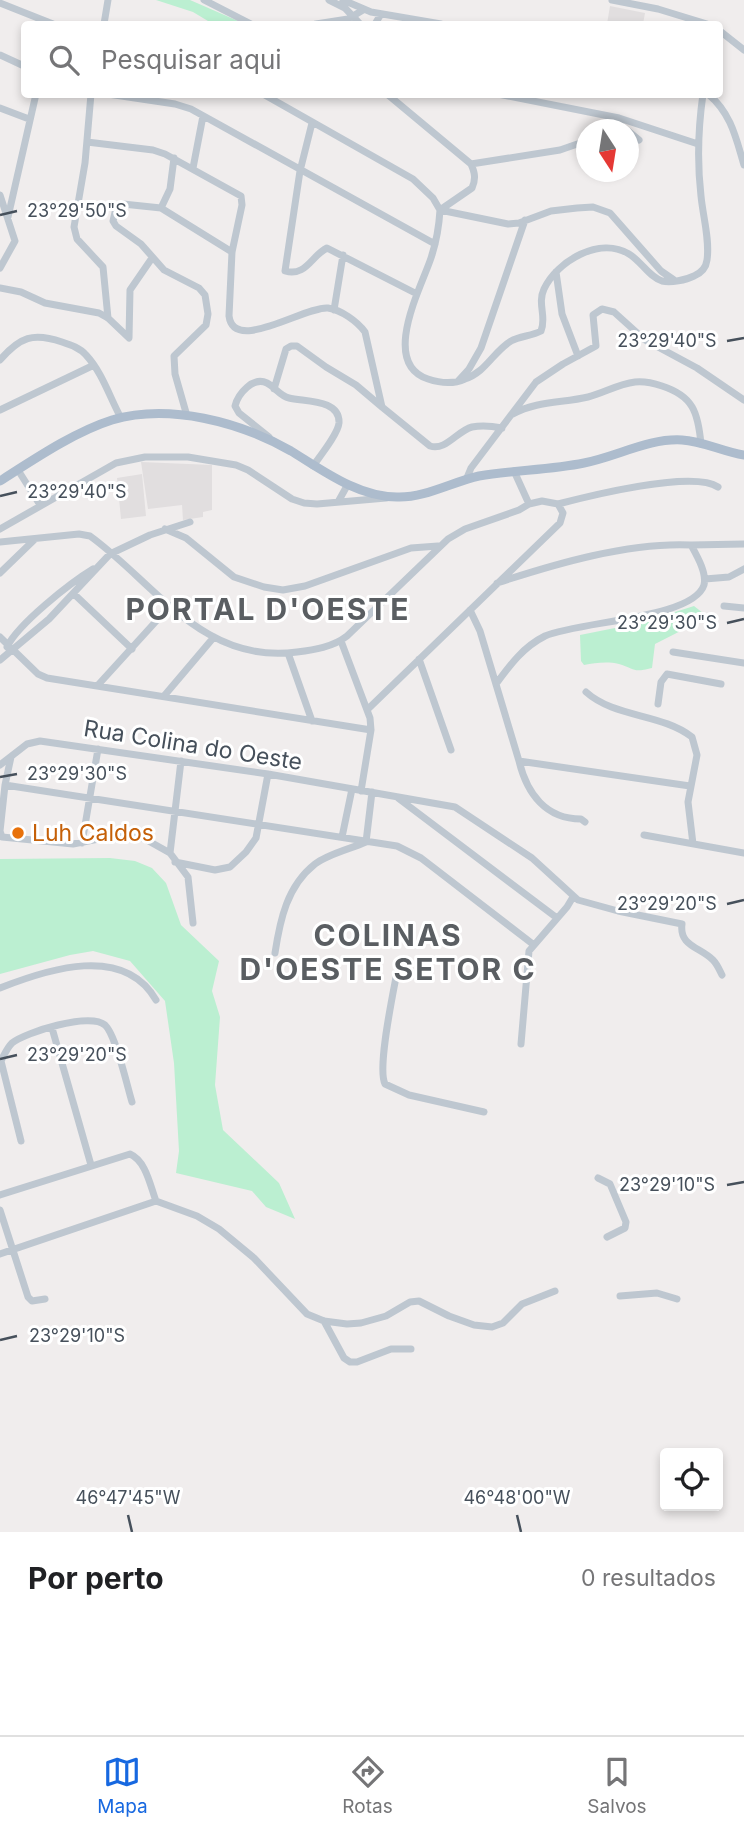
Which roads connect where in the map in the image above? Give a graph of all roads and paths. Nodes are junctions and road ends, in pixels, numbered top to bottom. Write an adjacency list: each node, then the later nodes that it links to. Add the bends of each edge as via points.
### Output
1 (108, 0): 13 (street)
2 (204, 0): 14 (street)
3 (329, 0): 10 (street)
4 (343, 0): 7 (street)
5 (612, 0): 19 (street)
6 (0, 3): 8 (street)
7 (363, 10): 9 (street); 10 (street)
8 (23, 12): 11 (street); 12 (street)
9 (381, 14): 17 (street); 18 (street)
10 (353, 17): 15 (street); 16 (street)
11 (28, 21)
12 (46, 21)
13 (104, 21)
14 (245, 21)
15 (332, 21)
16 (357, 21)
17 (377, 21)
18 (423, 21)
19 (692, 21)
20 (723, 34): 21 (street)
21 (744, 50)
22 (0, 55): 23 (street)
23 (21, 65)
24 (35, 98): 34 (street)
25 (91, 98): 39 (street)
26 (135, 98): 33 (street, via 175,104)
27 (270, 98): 36 (street)
28 (394, 98): 43 (street)
29 (516, 98): 35 (street)
30 (705, 98): 41 (street)
31 (711, 98): 38 (street, via 722,107)
32 (0, 108): 34 (street)
33 (203, 116): 45 (street); 46 (street)
34 (29, 119): 50 (street)
35 (612, 119)
36 (312, 123): 46 (street); 49 (street, via 413,179)
37 (639, 126): 41 (street)
38 (740, 140): 44 (street)
39 (87, 142): 42 (street, via 153,150); 62 (street, via 74,233 103,267)
40 (576, 144): 43 (street)
41 (698, 144): 58 (street, via 706,265 696,275)
42 (174, 158): 45 (street); 48 (street, via 170,189)
43 (471, 164): 49 (street, via 472,188)
44 (744, 165)
45 (193, 169): 53 (street, via 242,199)
46 (300, 171): 52 (street); 54 (street, via 285,271 305,269 326,248)
47 (0, 195): 50 (street)
48 (160, 208): 53 (street); 55 (street, via 122,204 112,217)
49 (440, 210): 51 (street, via 508,224); 52 (street)
50 (8, 217): 56 (street, via 15,241)
51 (525, 220): 58 (street, via 551,211 603,209); 66 (street, via 481,348)
52 (435, 244): 60 (street)
53 (232, 252): 61 (street, via 229,316 236,330 252,331 317,310)
54 (342, 255): 60 (street); 61 (street)
55 (152, 258): 62 (street, via 130,290 129,338); 71 (street, via 205,295 206,325 173,356)
56 (0, 268)
57 (556, 272): 58 (street, via 580,254 605,248 637,260 659,280); 63 (street, via 562,314); 66 (street, via 542,294 541,331 510,342 482,370)
58 (674, 281)
59 (0, 288): 62 (street)
60 (417, 294): 66 (street, via 404,336 410,363 425,379)
61 (334, 310): 69 (street, via 365,331)
62 (108, 318)
63 (578, 356): 68 (street, via 596,346 593,316 608,309 645,340); 72 (street, via 536,382)
64 (0, 360): 65 (street, via 19,342 41,336 77,348)
65 (94, 365): 70 (street); 73 (street)
66 (457, 382)
67 (274, 388): 69 (street, via 286,349 297,346); 75 (street, via 260,382 250,385 234,406); 78 (street, via 287,398 324,404 336,413 338,429)
68 (744, 400)
69 (382, 407): 74 (street, via 433,447 443,446 473,427)
70 (0, 410)
71 (187, 416): 73 (main road); 75 (main road)
72 (511, 416): 74 (street); 76 (street, via 542,404 645,382 672,389 690,402)
73 (121, 418): 79 (main road)
74 (502, 428): 81 (street)
75 (276, 443): 78 (main road)
76 (701, 444): 77 (main road); 80 (main road, via 666,441 582,464)
77 (744, 455)
78 (313, 466): 83 (main road)
79 (18, 470): 82 (main road); 89 (street)
80 (514, 471): 81 (main road); 87 (street)
81 (466, 480): 85 (main road)
82 (0, 481)
83 (348, 484): 85 (main road); 86 (street)
84 (718, 487): 88 (street, via 709,482 676,481)
85 (391, 497): 86 (street)
86 (338, 502): 89 (street, via 298,502 236,465 169,456 116,463)
87 (529, 504): 88 (street); 97 (street, via 457,533)
88 (558, 504): 103 (street, via 563,513 560,523)
89 (40, 505): 91 (street)
90 (190, 522): 92 (street)
91 (0, 529)
92 (164, 529): 97 (street, via 186,538 234,577 284,590 411,548); 98 (street)
93 (34, 540): 94 (street); 98 (street, via 85,535); 101 (street)
94 (0, 542)
95 (744, 544): 96 (street)
96 (691, 545): 102 (street); 103 (street, via 562,563)
97 (439, 546): 111 (street)
98 (110, 554): 99 (street); 106 (street)
99 (99, 565): 104 (street); 112 (street, via 19,630)
100 (744, 569): 102 (street, via 729,577)
101 (0, 573)
102 (705, 579): 119 (street, via 696,596 675,608 579,626 530,644)
103 (496, 583): 108 (street)
104 (74, 594): 112 (street, via 34,633); 113 (street)
105 (724, 606): 107 (street)
106 (169, 607): 110 (street); 113 (street)
107 (744, 608)
108 (470, 610): 117 (street); 119 (street)
109 (0, 637): 112 (street)
110 (214, 637): 115 (street, via 257,651); 123 (street)
111 (341, 641): 115 (street); 125 (street)
112 (11, 647): 116 (street); 121 (street, via 42,676)
113 (132, 649): 121 (street)
114 (673, 652): 118 (street)
115 (288, 653): 126 (street)
116 (2, 658)
117 (419, 659): 125 (street); 129 (street)
118 (744, 663)
119 (496, 684): 132 (street)
120 (721, 684): 124 (street, via 667,674)
121 (98, 685): 123 (street)
122 (586, 692): 136 (street, via 613,708 667,724 692,737 696,768)
123 (164, 696): 126 (street)
124 (658, 704)
125 (368, 709): 127 (street)
126 (312, 721): 127 (street)
127 (371, 730): 137 (street)
128 (98, 749): 130 (street, Rua Colina do Oeste, via 40,741 27,744); 131 (street, Rua Colina do Oeste); 140 (street)
129 (451, 750)
130 (12, 757): 133 (street, Rua Colina do Oeste); 135 (street)
131 (181, 761): 134 (street, Rua Colina do Oeste); 141 (street)
132 (519, 761): 136 (street); 142 (street, via 530,790 549,811)
133 (0, 765)
134 (268, 774): 137 (street, Rua Colina do Oeste); 143 (street)
135 (5, 786): 140 (street); 144 (street)
136 (690, 786): 149 (street)
137 (357, 790): 138 (street, Rua Colina do Oeste); 146 (street)
138 (372, 793): 139 (street, Rua Colina do Oeste); 147 (street)
139 (398, 798): 153 (street, Rua Colina do Oeste, via 462,810 532,858); 154 (street)
140 (90, 799): 141 (street); 148 (street)
141 (174, 813): 143 (street); 150 (street)
142 (585, 822)
143 (260, 824): 146 (street); 152 (street, via 251,845 230,867 215,870)
144 (0, 831): 148 (street, via 5,838)
145 (644, 835): 149 (street)
146 (342, 837): 147 (street)
147 (366, 842): 156 (street, via 397,846 421,858); 157 (street, via 322,860 307,872 283,909)
148 (82, 843): 150 (street, via 133,836)
149 (693, 844): 151 (street)
150 (170, 853): 152 (street)
151 (744, 853)
152 (174, 862): 155 (street, via 188,877)
153 (573, 897): 154 (street); 159 (street, via 586,904 682,924 682,937 715,962)
154 (557, 918): 156 (street)
155 (193, 923)
156 (534, 945): 163 (street, via 528,955)
157 (275, 953)
158 (397, 972): 165 (street, via 387,1025 385,1084 409,1095)
159 (722, 975)
160 (0, 988): 161 (street, via 68,967 92,966 124,971 146,985)
161 (156, 1000)
162 (52, 1028): 164 (street, via 78,1020 106,1026); 166 (street, via 20,1038 7,1048 1,1061); 167 (street)
163 (520, 1044)
164 (132, 1102)
165 (484, 1112)
166 (21, 1141)
167 (91, 1165): 169 (street); 170 (street, via 133,1155 142,1165)
168 (598, 1178): 172 (street, via 610,1184 626,1222 625,1228)
169 (0, 1195)
170 (156, 1201): 173 (street); 179 (street, via 197,1216 227,1234 307,1314)
171 (0, 1210): 173 (street)
172 (607, 1237)
173 (13, 1250): 174 (street); 177 (street, via 28,1297)
174 (0, 1254)
175 (555, 1291): 179 (street, via 522,1304 503,1323 492,1327 474,1325 419,1301 361,1323)
176 (620, 1296): 178 (street, via 657,1293)
177 (44, 1299)
178 (677, 1299)
179 (324, 1321): 180 (street, via 350,1362 391,1349)
180 (411, 1349)

